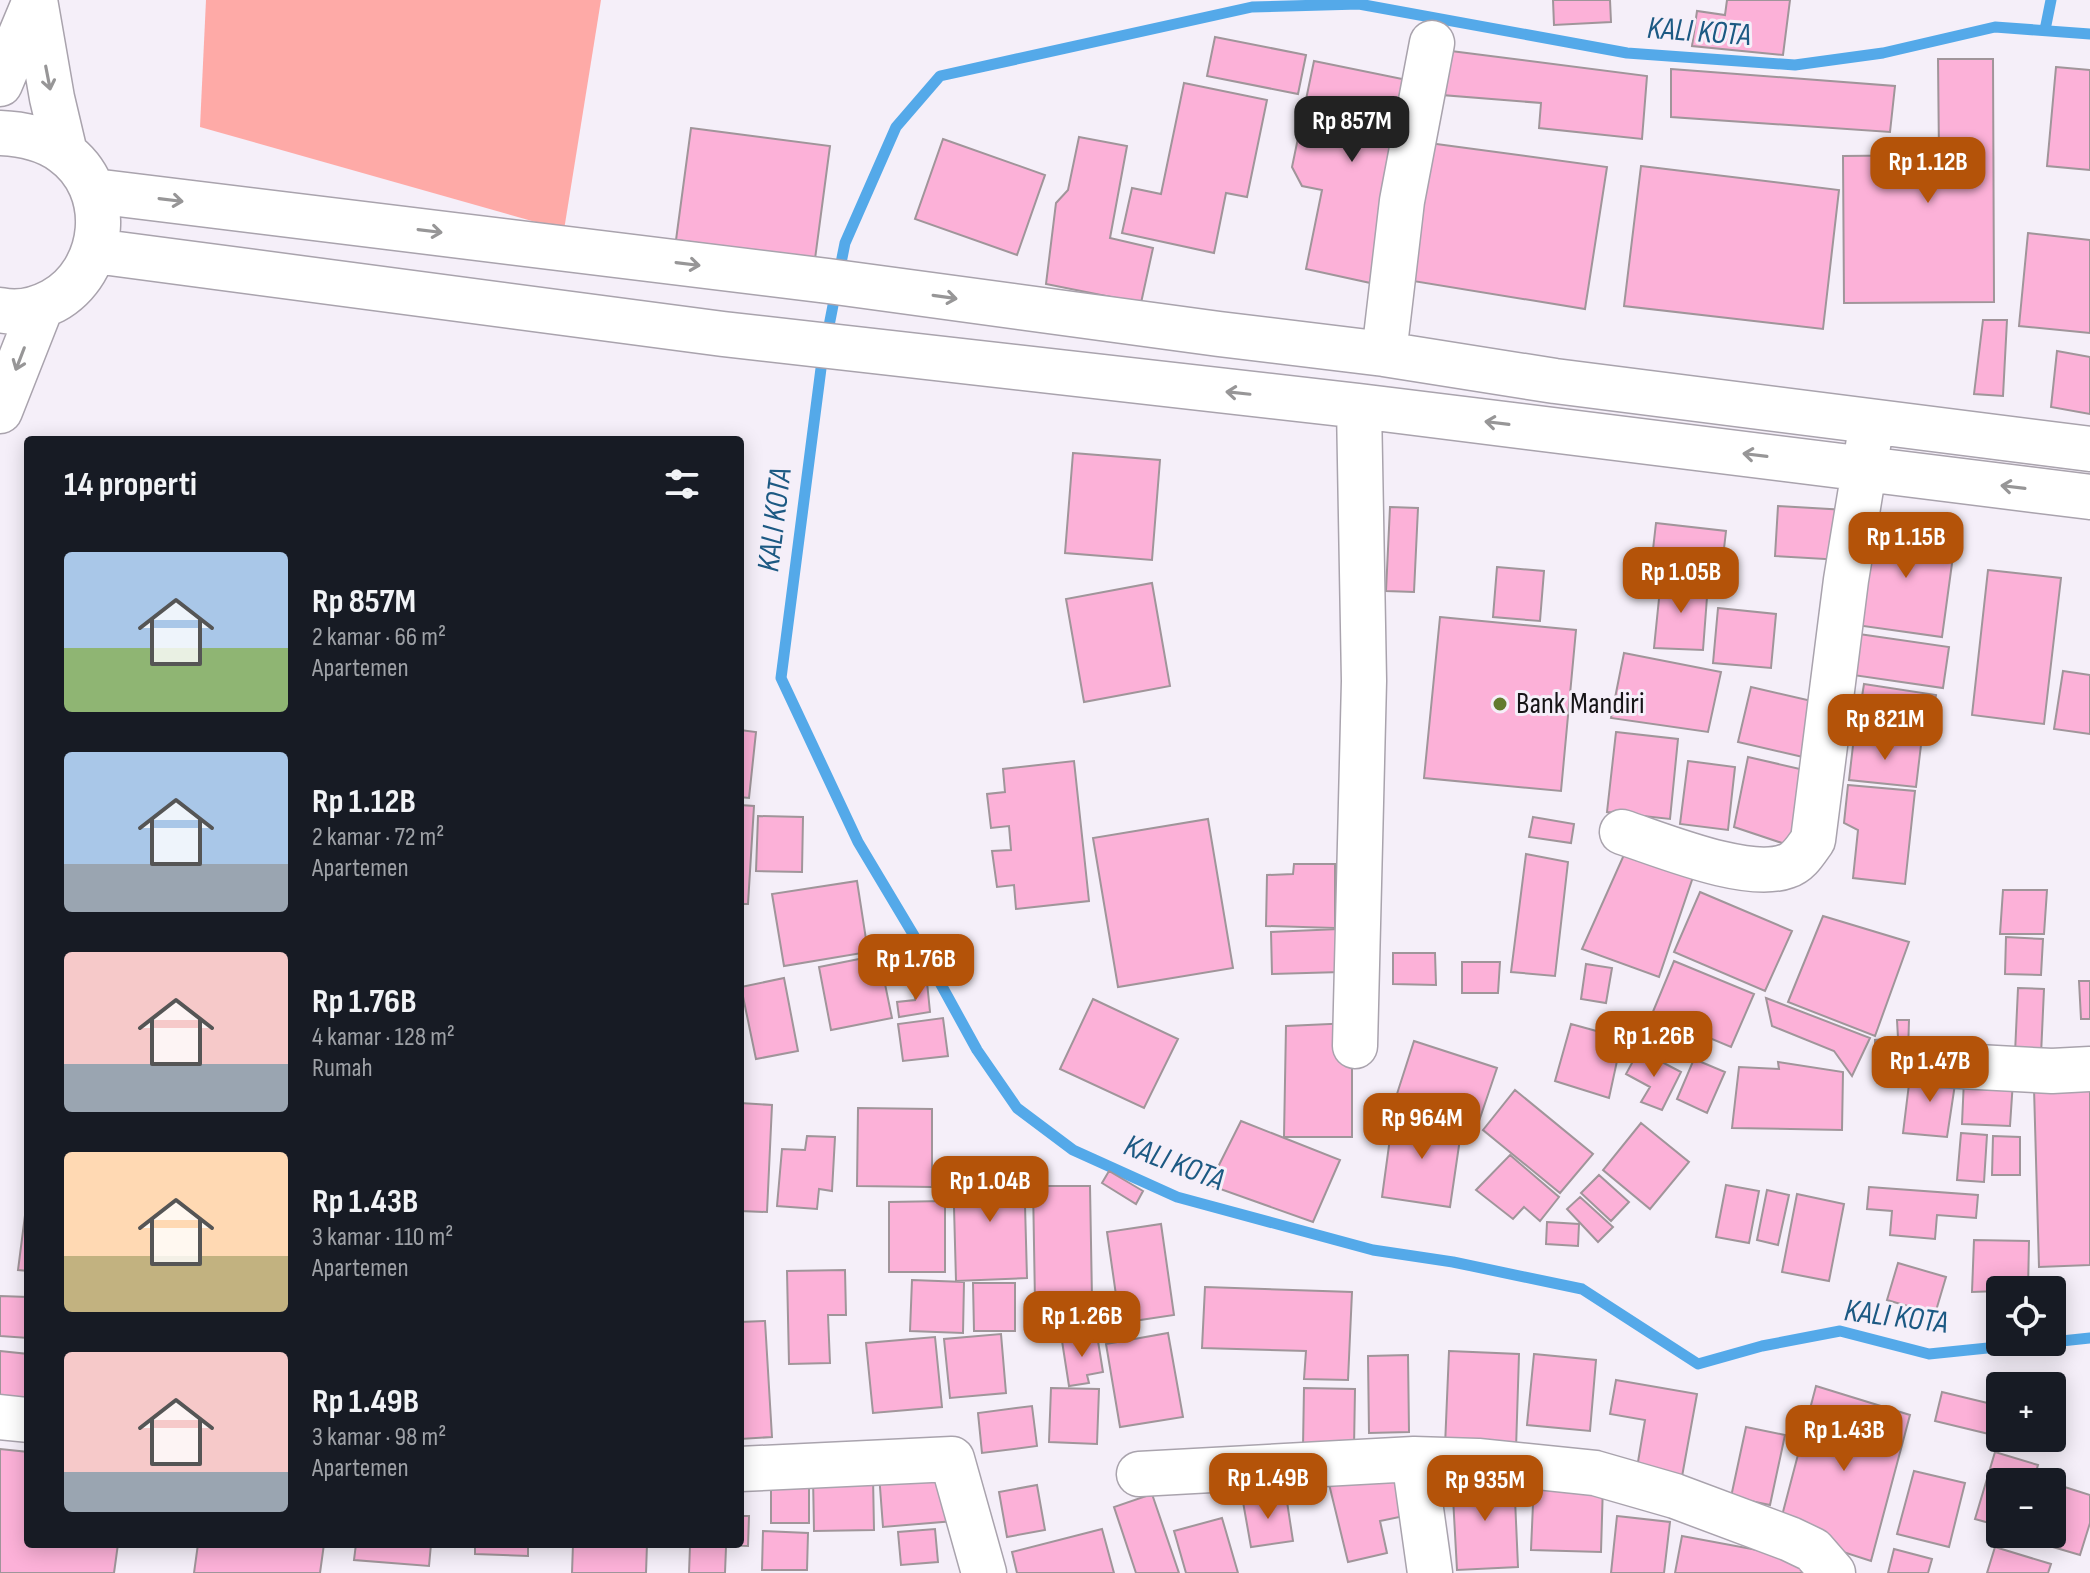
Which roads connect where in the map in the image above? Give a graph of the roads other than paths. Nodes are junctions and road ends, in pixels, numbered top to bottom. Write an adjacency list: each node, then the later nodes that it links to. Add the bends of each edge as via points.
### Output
1 (34, 1): 3 (street); 5 (street, one-way to 5)
2 (1432, 43): 9 (street, via 1406,177)
3 (0, 84)
4 (0, 133): 5 (street, via 23,134)
5 (65, 153): 6 (street)
6 (94, 191): 7 (street, via 100,222); 9 (street, one-way to 9)
7 (95, 251): 8 (street, via 83,275 64,294); 10 (street, one-way to 7, via 723,334)
8 (20, 308): 11 (street, one-way to 11)
9 (1384, 354): 12 (street)
10 (1359, 406): 14 (street, one-way to 10); 17 (street, via 1364,681)
11 (0, 411)
12 (1871, 422): 13 (street); 14 (street)
13 (2090, 449)
14 (1866, 469): 15 (street, one-way to 14); 16 (street, via 1846,580 1813,840 1789,866 1739,869)
15 (2090, 497)
16 (1622, 832)
17 (1355, 1046)
18 (1904, 1063): 19 (street)
19 (2090, 1069)
20 (0, 1417): 21 (street)
21 (24, 1420)
22 (1414, 1459): 24 (street); 26 (street); 27 (street, via 1595,1473 1790,1539 1813,1550)
23 (744, 1469): 25 (street, via 952,1459)
24 (1139, 1474)
25 (984, 1573)
26 (1430, 1573)
27 (1833, 1573)

